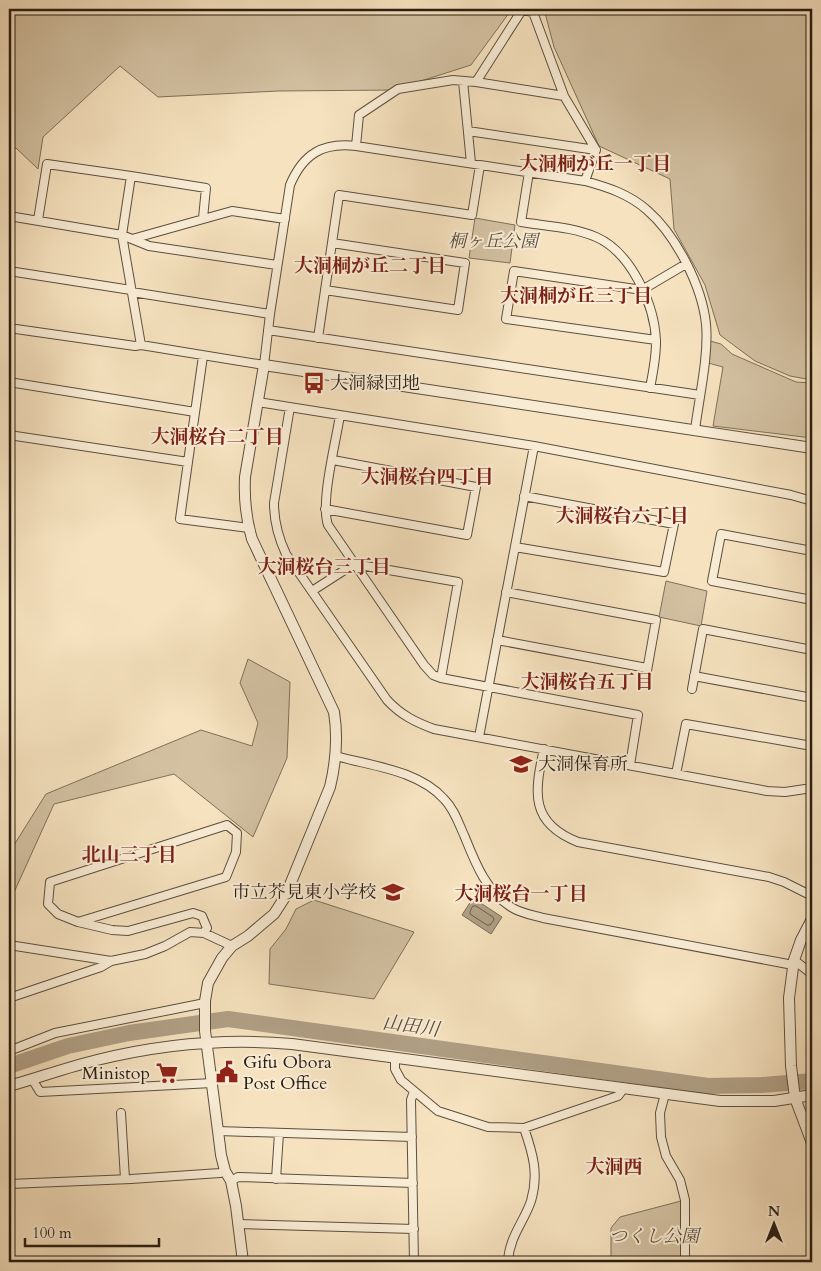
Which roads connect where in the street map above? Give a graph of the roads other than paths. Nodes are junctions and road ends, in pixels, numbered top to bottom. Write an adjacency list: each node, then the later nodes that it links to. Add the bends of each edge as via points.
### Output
1 (464, 81): 2 (street); 4 (street); 5 (street, via 398,89 359,115)
2 (476, 82): 3 (street); 3 (street, via 522,10 533,12)
3 (564, 96): 6 (street)
4 (468, 131): 6 (street); 7 (street)
5 (356, 146): 7 (street); 14 (street, via 327,146 302,163 290,185)
6 (596, 150): 11 (street)
7 (471, 163): 8 (street)
8 (480, 165): 9 (street); 18 (street, via 472,215 339,195)
9 (529, 172): 11 (street); 23 (street, via 521,222 582,231 598,237 625,259)
10 (131, 176): 13 (street, via 206,188); 15 (street, via 46,164); 16 (street)
11 (585, 181): 19 (street, via 609,188 646,209 661,225)
12 (9, 216): 15 (street)
13 (203, 218): 14 (street, via 232,211); 17 (street)
14 (285, 219): 20 (street)
15 (38, 220): 16 (street)
16 (122, 235): 17 (street); 24 (street)
17 (132, 239): 20 (street, via 148,246)
18 (332, 243): 22 (street); 22 (street, via 465,263 458,310)
19 (686, 264): 23 (street); 35 (street, via 703,303 706,325)
20 (278, 265): 25 (street)
21 (9, 271): 24 (street)
22 (325, 290): 28 (street)
23 (642, 290): 29 (street, via 650,308); 29 (street, via 514,271 506,319)
24 (132, 291): 25 (street); 30 (street)
25 (270, 314): 27 (street)
26 (9, 328): 30 (street)
27 (268, 330): 28 (street); 32 (street)
28 (318, 338): 34 (street)
29 (656, 340): 34 (street)
30 (141, 345): 31 (street)
31 (203, 356): 32 (street); 38 (street)
32 (264, 365): 36 (street); 40 (street)
33 (9, 382): 38 (street)
34 (650, 388): 35 (street)
35 (700, 395): 40 (street)
36 (258, 402): 37 (street); 49 (street, via 245,477)
37 (290, 407): 39 (street); 53 (street, via 274,519 286,554)
38 (196, 412): 45 (street)
39 (340, 415): 42 (street); 44 (street)
40 (694, 430): 43 (street)
41 (9, 435): 45 (street)
42 (534, 446): 46 (street); 47 (street)
43 (812, 448)
44 (333, 460): 48 (street); 48 (street, via 476,487 467,535)
45 (188, 462): 49 (street, via 180,519)
46 (524, 496): 50 (street); 50 (street, via 674,524 664,572)
47 (812, 501)
48 (325, 508): 52 (street, via 328,526)
49 (249, 528): 68 (street, via 334,712)
50 (515, 547): 54 (street)
51 (812, 551): 55 (street, via 721,534 712,581)
52 (354, 564): 53 (street); 60 (street, via 424,665); 60 (street, via 458,582)
53 (312, 591): 65 (street, via 398,712 434,729)
54 (506, 592): 56 (street); 58 (street, via 656,620)
55 (812, 600)
56 (497, 640): 58 (street); 62 (street)
57 (812, 650): 59 (street, via 703,629)
58 (647, 668): 61 (street)
59 (694, 676): 63 (street); 64 (street)
60 (441, 678): 62 (street)
61 (645, 682)
62 (489, 686): 65 (street); 69 (street, via 638,715)
63 (692, 689)
64 (812, 698)
65 (479, 737): 67 (street)
66 (812, 746): 70 (street, via 686,724)
67 (544, 749): 69 (street); 72 (street, via 538,775 538,801 544,817 555,831 565,837 769,878)
68 (336, 756): 77 (street, via 330,787 285,897 274,914); 79 (street, via 415,779 444,798 454,812 482,876 493,892 511,907 543,918)
69 (630, 765): 70 (street)
70 (676, 774): 71 (street, via 767,791)
71 (812, 788)
72 (812, 896)
73 (812, 919): 79 (street)
74 (78, 922): 74 (street, via 226,877 236,852 237,833 227,825 50,882 48,904 58,914); 75 (street, via 128,931 193,913 202,916 207,928)
75 (204, 934): 77 (street); 78 (street, via 190,932 145,954)
76 (9, 945): 78 (street)
77 (232, 946): 82 (street, via 208,983)
78 (111, 961): 81 (street)
79 (793, 962): 80 (street); 91 (street, via 789,998)
80 (812, 974)
81 (9, 998)
82 (205, 1008): 83 (street); 84 (street, via 55,1033)
83 (206, 1042): 85 (street, via 264,1042); 86 (street, via 97,1060); 87 (street)
84 (9, 1051)
85 (396, 1057): 89 (street); 90 (street, via 395,1069 401,1080)
86 (32, 1080): 87 (street, via 40,1092); 88 (street)
87 (212, 1083): 96 (street)
88 (9, 1086)
89 (624, 1088): 92 (street); 95 (street, via 618,1096)
90 (414, 1091): 95 (street, via 438,1111 488,1127); 98 (street, via 411,1100)
91 (794, 1093): 92 (street, via 774,1101 720,1101); 93 (street); 99 (street)
92 (665, 1094): 111 (street, via 660,1113 661,1137 685,1200)
93 (812, 1095)
94 (121, 1113): 102 (street)
95 (524, 1128): 110 (street, via 534,1156 535,1177 531,1202 517,1229)
96 (218, 1131): 97 (street); 100 (street)
97 (279, 1133): 98 (street); 101 (street)
98 (412, 1137): 104 (street)
99 (812, 1143)
100 (225, 1171): 102 (street); 103 (street)
101 (276, 1178): 103 (street, via 238,1177); 104 (street)
102 (125, 1179): 105 (street)
103 (231, 1181): 106 (street)
104 (413, 1183): 107 (street)
105 (9, 1184)
106 (238, 1224): 107 (street); 108 (street)
107 (414, 1229): 109 (street)
108 (243, 1262)
109 (414, 1262)
110 (508, 1262)
111 (685, 1262)

